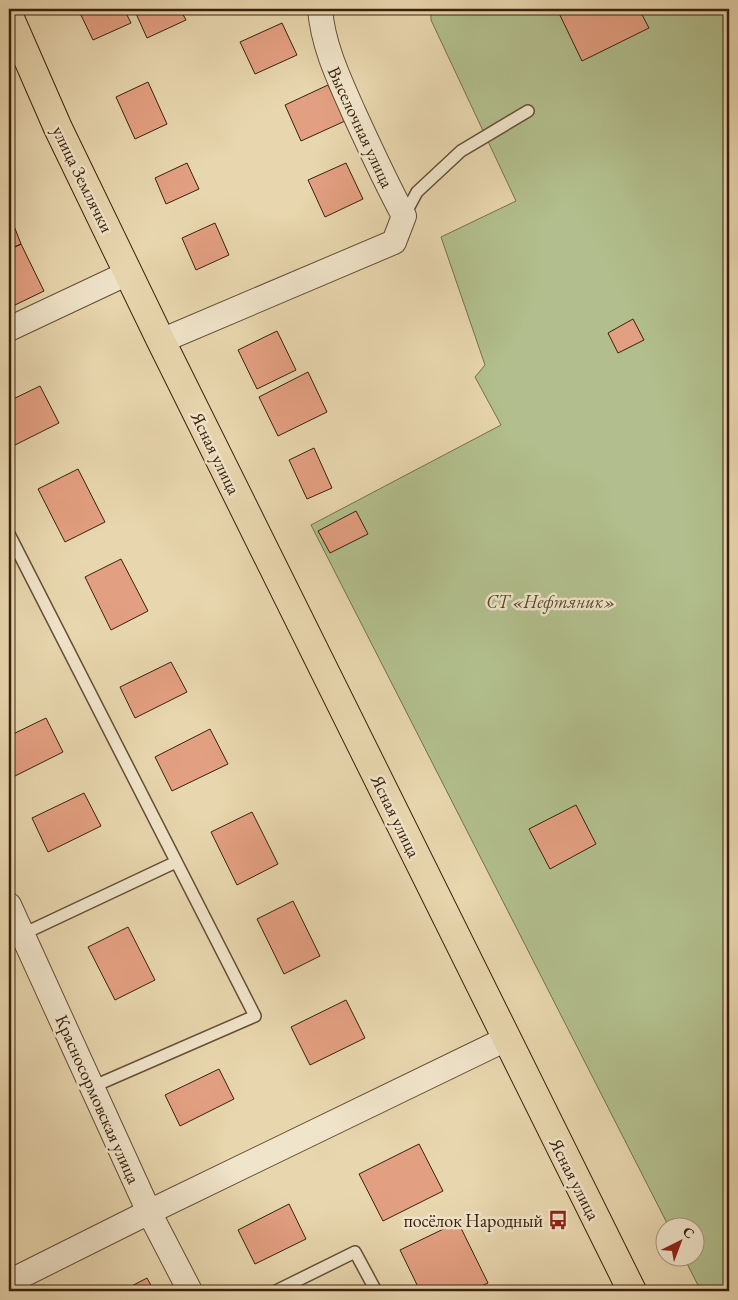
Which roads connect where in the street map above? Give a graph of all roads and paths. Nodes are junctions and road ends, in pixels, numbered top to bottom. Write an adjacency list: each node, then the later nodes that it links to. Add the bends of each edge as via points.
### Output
1 (320, 9): 4 (street, Выселочная улица, via 330,60)
2 (9, 16): 5 (main road, улица Землячки, via 58,128)
3 (528, 111): 4 (lane, via 461,150 417,192)
4 (404, 216): 7 (street, via 394,242)
5 (128, 273): 6 (street); 7 (main road, улица Землячки)
6 (9, 329)
7 (161, 341): 12 (main road, Ясная улица)
8 (9, 534): 9 (lane)
9 (176, 862): 11 (lane); 13 (lane, via 255,1016)
10 (9, 905): 11 (street, Красносормовская улица)
11 (23, 934): 13 (street, Красносормовская улица)
12 (506, 1039): 14 (street); 19 (main road, Ясная улица)
13 (92, 1087): 14 (street, Красносормовская улица)
14 (149, 1212): 15 (street); 16 (street, Красносормовская улица)
15 (9, 1282)
16 (190, 1291)
17 (276, 1291): 18 (lane, via 356,1252)
18 (376, 1291)
19 (632, 1291)

